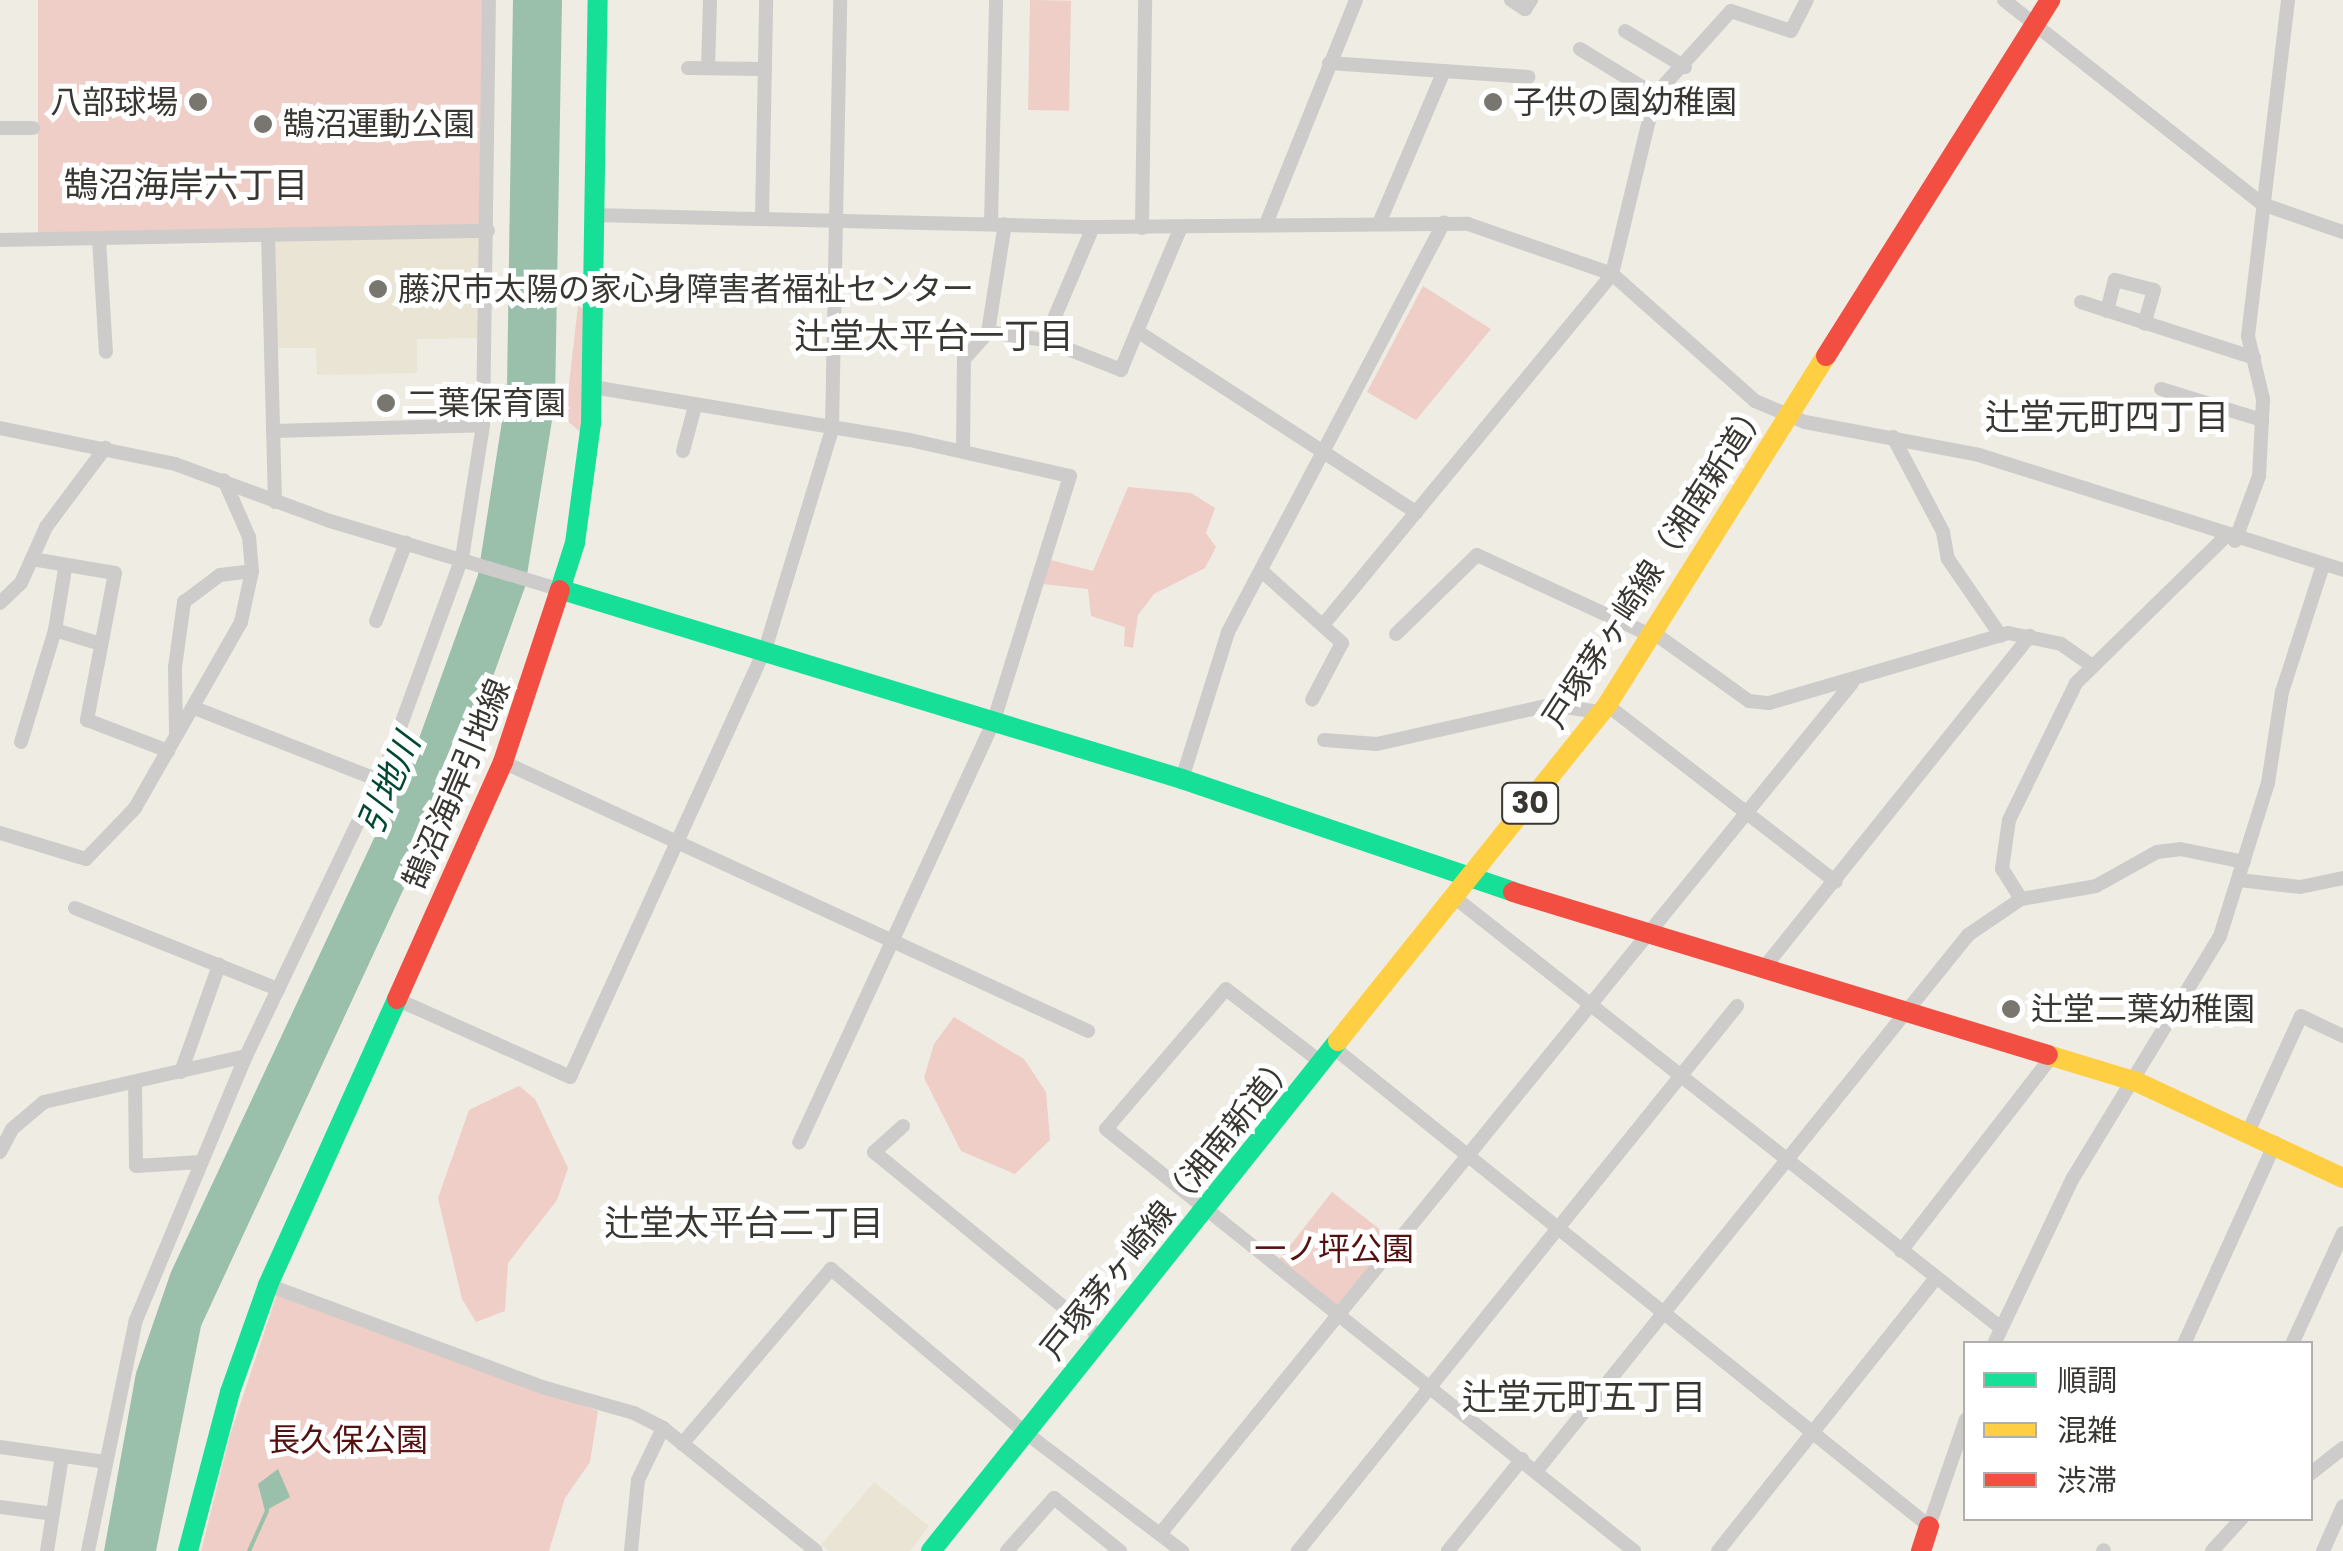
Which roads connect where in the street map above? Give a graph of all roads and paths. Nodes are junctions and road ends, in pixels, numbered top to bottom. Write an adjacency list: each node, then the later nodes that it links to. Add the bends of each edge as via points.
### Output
1 (489, 0): 39 (street)
2 (598, 0): 29 (street, 鵠沼海岸引地線)
3 (710, 0): 21 (street)
4 (766, 0): 22 (street)
5 (840, 0): 31 (street)
6 (996, 0): 34 (street)
7 (1145, 0): 38 (street)
8 (1356, 0): 18 (street)
9 (1511, 0): 10 (street, via 1525,9)
10 (1530, 0)
11 (1806, 0): 19 (street, via 1791,32 1731,10)
12 (2004, 0): 15 (street)
13 (2050, 0): 15 (street, 戸塚茅ヶ崎線（湘南新道） / 30)
14 (2288, 0): 28 (street)
15 (2036, 24): 28 (street); 56 (street, 戸塚茅ヶ崎線（湘南新道） / 30)
16 (1626, 31): 19 (street)
17 (1580, 49): 25 (street)
18 (1329, 62): 23 (street); 35 (street)
19 (1685, 67): 25 (street)
20 (688, 68): 21 (street)
21 (708, 68): 22 (street)
22 (765, 68): 30 (street)
23 (1444, 70): 24 (street); 32 (street)
24 (1529, 77)
25 (1655, 95): 44 (street)
26 (0, 128): 27 (street)
27 (33, 128)
28 (2262, 204): 40 (street); 52 (street, via 2248,336)
29 (594, 215): 30 (street); 53 (street, 鵠沼海岸引地線)
30 (762, 218): 31 (street)
31 (836, 221): 34 (street); 60 (street)
32 (1380, 222): 33 (street); 35 (street)
33 (1444, 222): 44 (street, via 1535,243); 66 (street)
34 (998, 224): 37 (street); 49 (street)
35 (1266, 224): 36 (street)
36 (1181, 226): 38 (street); 48 (street)
37 (1092, 227): 38 (street); 50 (street)
38 (1142, 228)
39 (488, 232): 41 (street); 58 (street)
40 (2343, 232)
41 (268, 236): 42 (street); 61 (street)
42 (99, 238): 43 (street); 51 (street)
43 (0, 240)
44 (1612, 274): 56 (street, via 1712,368 1755,400); 69 (street)
45 (2081, 302): 46 (street)
46 (2107, 311): 47 (street); 47 (street, via 2114,280 2154,290)
47 (2144, 324): 52 (street)
48 (1137, 330): 50 (street, via 1120,370); 66 (street)
49 (988, 332): 50 (street); 65 (street, via 964,359)
50 (1045, 340)
51 (106, 352)
52 (2254, 358): 57 (street)
53 (592, 388): 55 (street); 79 (street, 鵠沼海岸引地線, via 584,496)
54 (2161, 389): 57 (street)
55 (696, 406): 60 (street); 64 (street)
56 (1790, 415): 62 (street); 85 (street, 戸塚茅ヶ崎線（湘南新道） / 30)
57 (2262, 420): 70 (street, via 2260,476)
58 (483, 425): 61 (street); 72 (street)
59 (0, 428): 63 (street)
60 (832, 430): 65 (street); 89 (street)
61 (273, 431): 68 (street)
62 (1892, 437): 70 (street, via 1979,455); 86 (street, via 1944,532 1948,559)
63 (105, 448): 67 (street); 73 (street, via 46,527)
64 (683, 451)
65 (963, 451): 95 (street, via 1070,476)
66 (1324, 451): 69 (street); 78 (street)
67 (224, 480): 68 (street); 77 (street, via 249,536)
68 (275, 502): 71 (street)
69 (1416, 512): 82 (street)
70 (2230, 539): 74 (street); 90 (street)
71 (406, 543): 72 (street); 81 (street)
72 (462, 558): 79 (street); 102 (street)
73 (32, 559): 75 (street); 80 (street, via 21,583)
74 (2323, 566): 76 (street); 106 (street, via 2282,692 2268,784)
75 (65, 568): 83 (street); 88 (street, via 115,573)
76 (2343, 570)
77 (252, 571): 94 (street, via 241,622); 96 (street, via 220,574 184,602 175,667)
78 (1264, 573): 82 (street); 101 (street, via 1228,632)
79 (562, 590): 89 (street); 100 (street, 鵠沼海岸引地線)
80 (0, 603)
81 (376, 621)
82 (1323, 625): 92 (street, via 1342,643)
83 (55, 630): 88 (street); 98 (street)
84 (1396, 634): 85 (street, via 1477,555)
85 (1653, 634): 91 (street, via 1750,701); 93 (street, 戸塚茅ヶ崎線（湘南新道） / 30)
86 (2001, 636): 87 (street); 91 (street)
87 (2030, 636): 90 (street, via 2061,644); 110 (street)
88 (101, 644): 99 (street, via 87,720)
89 (765, 650): 95 (street); 105 (street)
90 (2091, 665): 112 (street, via 2010,820 2002,869)
91 (1852, 684): 103 (street)
92 (1312, 700)
93 (1604, 708): 97 (street, via 1550,706 1377,744); 103 (street); 107 (street, 戸塚茅ヶ崎線（湘南新道） / 30)
94 (197, 709): 96 (street); 102 (street)
95 (992, 723): 101 (street); 115 (street)
96 (176, 733): 99 (street)
97 (1324, 740)
98 (21, 742)
99 (168, 750): 104 (street, via 135,808 86,859)
100 (503, 762): 105 (street); 119 (street, 鵠沼海岸引地線)
101 (1182, 778): 107 (street)
102 (378, 780): 118 (street)
103 (1746, 810): 110 (street); 114 (street)
104 (0, 833)
105 (680, 840): 115 (street); 119 (street, via 570,1078)
106 (2244, 862): 109 (street); 112 (street, via 2180,849 2157,852 2096,886)
107 (1471, 878): 111 (street, 戸塚茅ヶ崎線（湘南新道） / 30); 114 (street)
108 (2343, 878): 109 (street, via 2300,887)
109 (2239, 880): 130 (street, via 2220,936)
110 (1836, 882): 117 (street)
111 (1454, 897): 120 (street); 126 (street, 戸塚茅ヶ崎線（湘南新道） / 30)
112 (2021, 899): 122 (street, via 1968,935)
113 (75, 908): 116 (street)
114 (1650, 935): 117 (street); 120 (street)
115 (893, 940): 123 (street); 135 (street)
116 (218, 966): 118 (street); 128 (street)
117 (1763, 969): 122 (street)
118 (278, 989): 125 (street)
119 (396, 1000): 147 (street, 鵠沼海岸引地線)
120 (1587, 1002): 129 (street); 138 (street)
121 (1737, 1006): 129 (street)
122 (1909, 1008): 127 (street); 139 (street)
123 (1088, 1032)
124 (2343, 1036): 134 (street, via 2300,1016)
125 (246, 1056): 128 (street); 140 (street)
126 (1328, 1056): 138 (street); 142 (street, 戸塚茅ヶ崎線（湘南新道） / 30); 142 (street, via 1226,989 1106,1129)
127 (2052, 1056): 130 (street); 145 (street)
128 (181, 1072): 131 (street)
129 (1681, 1075): 139 (street); 143 (street)
130 (2137, 1082): 134 (street); 151 (street, via 2073,1178)
131 (136, 1083): 132 (street, via 44,1102); 140 (street, via 136,1166)
132 (6, 1125): 137 (street)
133 (903, 1126): 150 (street, via 874,1152)
134 (2248, 1130): 136 (street)
135 (799, 1142)
136 (2276, 1143): 141 (street); 152 (street)
137 (0, 1152)
138 (1466, 1152): 143 (street); 149 (street)
139 (1788, 1159): 145 (street); 148 (street)
140 (202, 1162): 164 (street, via 131,1336)
141 (2343, 1178)
142 (1205, 1207): 149 (street); 150 (street, 戸塚茅ヶ崎線（湘南新道） / 30)
143 (1560, 1226): 148 (street); 154 (street)
144 (2343, 1233): 153 (street)
145 (1901, 1252): 146 (street)
146 (1935, 1279): 151 (street); 157 (street)
147 (268, 1285): 155 (street); 175 (street, 鵠沼海岸引地線, via 230,1392)
148 (1666, 1310): 157 (street); 165 (street)
149 (1337, 1314): 154 (street); 172 (street)
150 (1100, 1337): 158 (street, 戸塚茅ヶ崎線（湘南新道） / 30)
151 (1998, 1339)
152 (2185, 1341)
153 (2293, 1341)
154 (1428, 1384): 163 (street); 182 (street)
155 (663, 1428): 159 (street); 176 (street, via 638,1480)
156 (1963, 1428): 171 (street)
157 (1814, 1430): 171 (street); 185 (street)
158 (1026, 1433): 159 (street, via 831,1269); 172 (street); 178 (street, 戸塚茅ヶ崎線（湘南新道） / 30)
159 (682, 1444): 177 (street)
160 (0, 1447): 162 (street)
161 (2343, 1448): 166 (street)
162 (62, 1456): 164 (street); 169 (street)
163 (1522, 1459): 165 (street); 183 (street)
164 (105, 1462): 174 (street)
165 (1537, 1470): 184 (street)
166 (2313, 1472)
167 (0, 1506): 169 (street)
168 (2343, 1506): 188 (street)
169 (53, 1514): 173 (street)
170 (2239, 1521): 187 (street)
171 (1929, 1526): 186 (street)
172 (1160, 1534): 181 (street)
173 (47, 1551)
174 (88, 1551)
175 (188, 1551)
176 (631, 1551)
177 (816, 1551)
178 (931, 1551)
179 (1007, 1551): 180 (street, via 1054,1498)
180 (1120, 1551)
181 (1182, 1551)
182 (1298, 1551)
183 (1448, 1551)
184 (1634, 1551)
185 (1718, 1551)
186 (1921, 1551)
187 (2212, 1551)
188 (2322, 1551)

